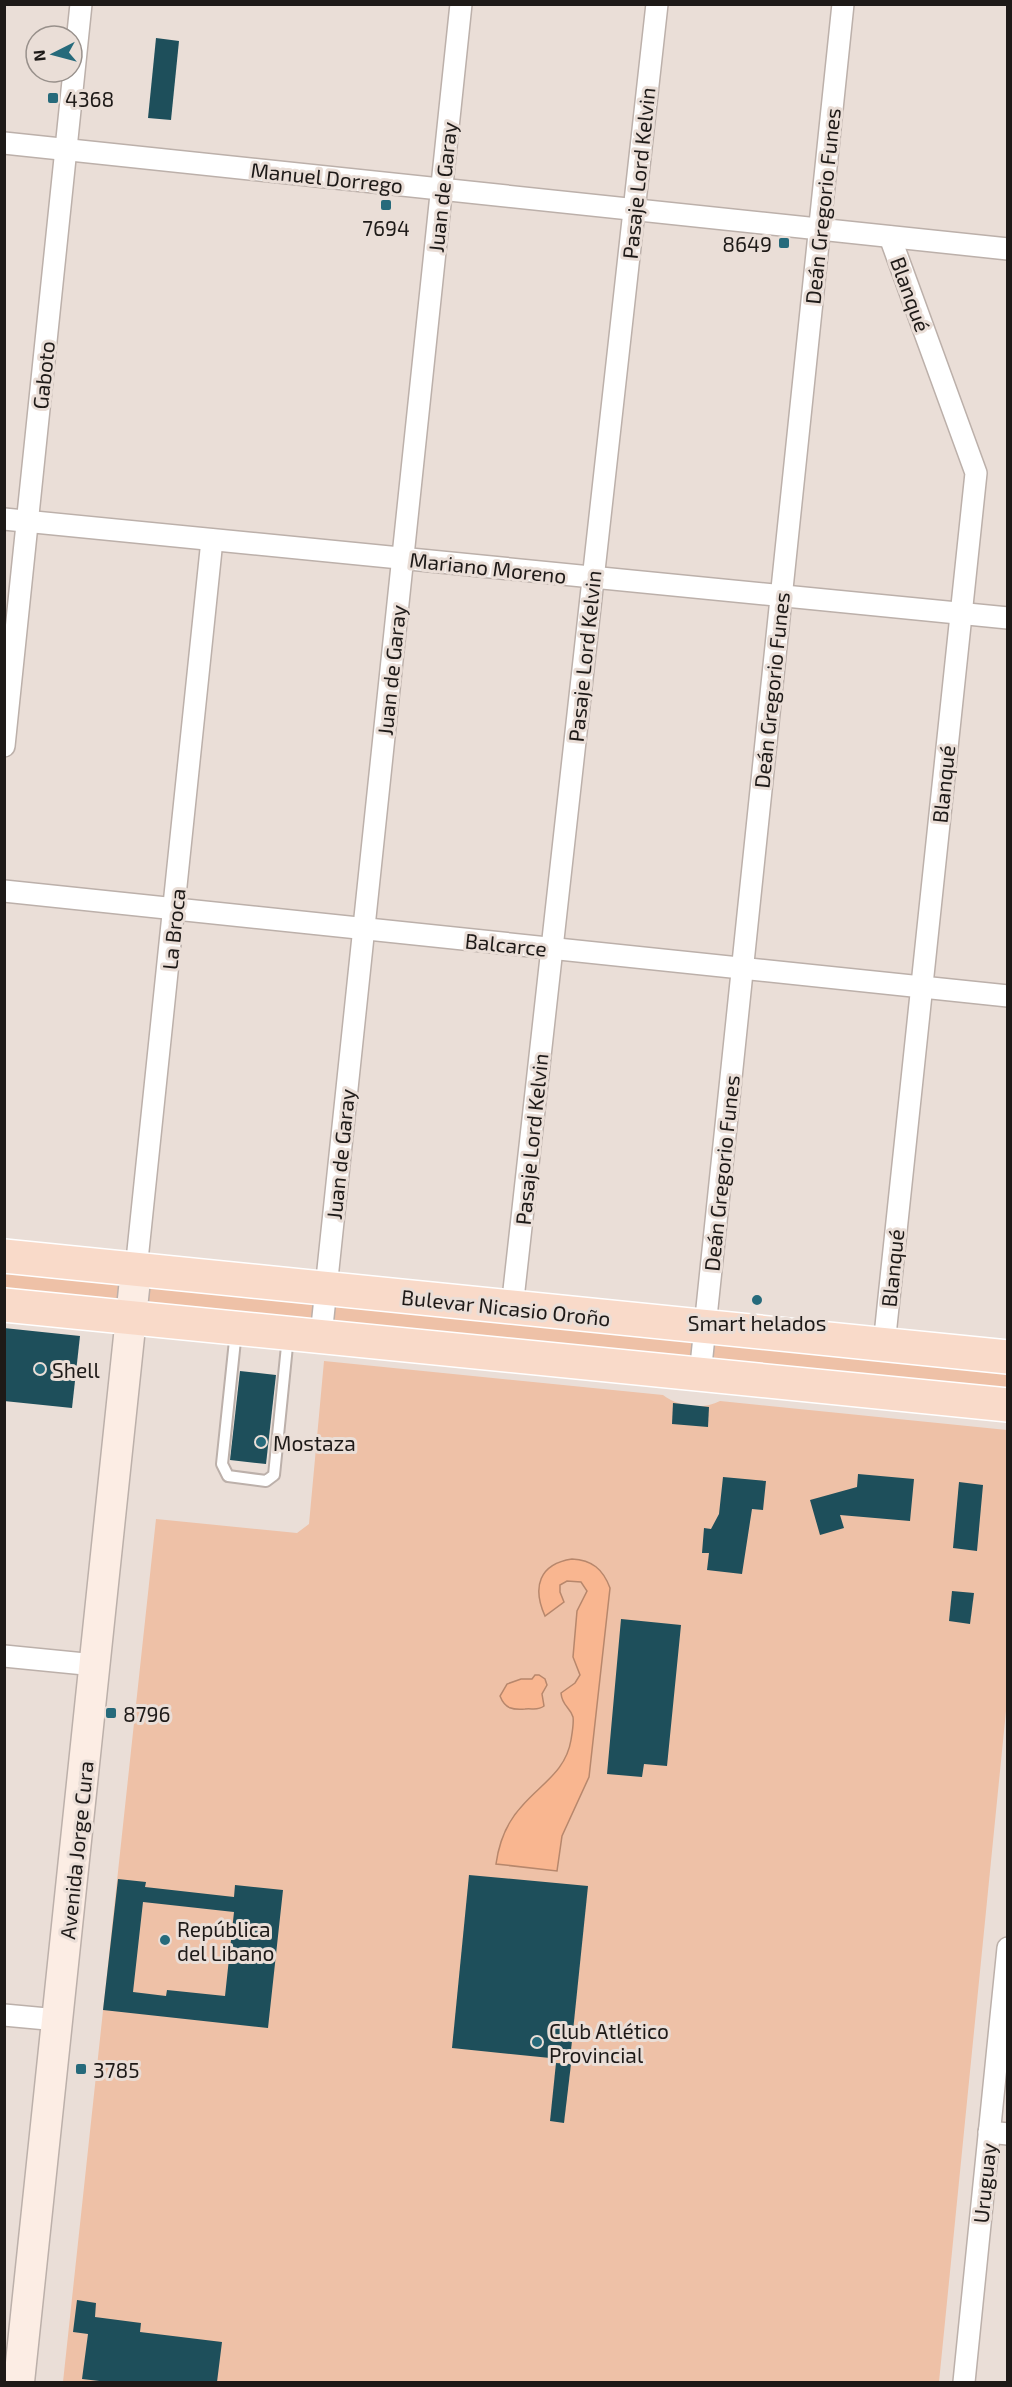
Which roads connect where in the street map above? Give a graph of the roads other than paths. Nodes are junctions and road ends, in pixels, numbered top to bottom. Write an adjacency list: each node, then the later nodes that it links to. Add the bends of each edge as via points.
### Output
1 (81, 4): 6 (street, Gaboto)
2 (461, 4): 7 (street, Juan de Garay)
3 (657, 4): 8 (street, Pasaje Lord Kelvin)
4 (843, 4): 9 (street, Deán Gregorio Funes)
5 (4, 143): 6 (street, Manuel Dorrego)
6 (66, 149): 7 (street, Manuel Dorrego); 13 (street, Gaboto)
7 (442, 189): 8 (street, Manuel Dorrego); 15 (street, Juan de Garay)
8 (634, 210): 9 (street, Manuel Dorrego); 16 (street, Pasaje Lord Kelvin)
9 (819, 229): 10 (street, Manuel Dorrego); 17 (street, Deán Gregorio Funes)
10 (891, 237): 11 (street, Manuel Dorrego); 18 (street, Blanqué, via 976,473)
11 (1008, 249)
12 (4, 519): 13 (street, Mariano Moreno)
13 (27, 521): 14 (street, Mariano Moreno); 20 (street, Gaboto)
14 (212, 540): 15 (street, Mariano Moreno); 22 (street, La Broca)
15 (403, 559): 16 (street, Mariano Moreno); 23 (street, Juan de Garay)
16 (593, 578): 17 (street, Mariano Moreno); 24 (street, Pasaje Lord Kelvin)
17 (781, 596): 18 (street, Mariano Moreno); 25 (street, Deán Gregorio Funes)
18 (961, 614): 19 (street, Mariano Moreno); 26 (street, Blanqué)
19 (1008, 618)
20 (4, 746)
21 (4, 891): 22 (street, Balcarce)
22 (175, 909): 23 (street, Balcarce); 29 (street, La Broca)
23 (364, 929): 24 (street, Balcarce); 30 (street, Juan de Garay)
24 (552, 949): 25 (street, Balcarce); 32 (street, Pasaje Lord Kelvin)
25 (742, 968): 26 (street, Balcarce); 34 (street, Deán Gregorio Funes)
26 (922, 987): 27 (street, Balcarce); 38 (street, Blanqué)
27 (1008, 996)
28 (4, 1256): 29 (main road, Bulevar Nicasio Oroño)
29 (136, 1270): 30 (main road, Bulevar Nicasio Oroño); 33 (street, La Broca)
30 (326, 1289): 32 (main road, Bulevar Nicasio Oroño); 37 (street, Juan de Garay)
31 (4, 1305): 33 (main road)
32 (512, 1308): 34 (main road, Bulevar Nicasio Oroño)
33 (132, 1317): 35 (main road); 43 (street, Avenida Jorge Cura)
34 (705, 1327): 38 (main road, Bulevar Nicasio Oroño); 40 (street, Deán Gregorio Funes)
35 (236, 1328): 36 (main road); 36 (lane, via 222,1464 228,1476 266,1481 274,1475)
36 (288, 1333): 37 (main road)
37 (321, 1336): 40 (main road)
38 (884, 1345): 39 (main road, Bulevar Nicasio Oroño)
39 (1008, 1357)
40 (700, 1375): 41 (main road)
41 (1008, 1406)
42 (4, 1656): 43 (street)
43 (95, 1665): 46 (street, Avenida Jorge Cura)
44 (1008, 1948): 47 (street, Uruguay)
45 (4, 2015): 46 (street)
46 (58, 2020): 48 (street, Avenida Jorge Cura)
47 (998, 2133): 49 (street, Uruguay)
48 (19, 2382)
49 (964, 2382)

